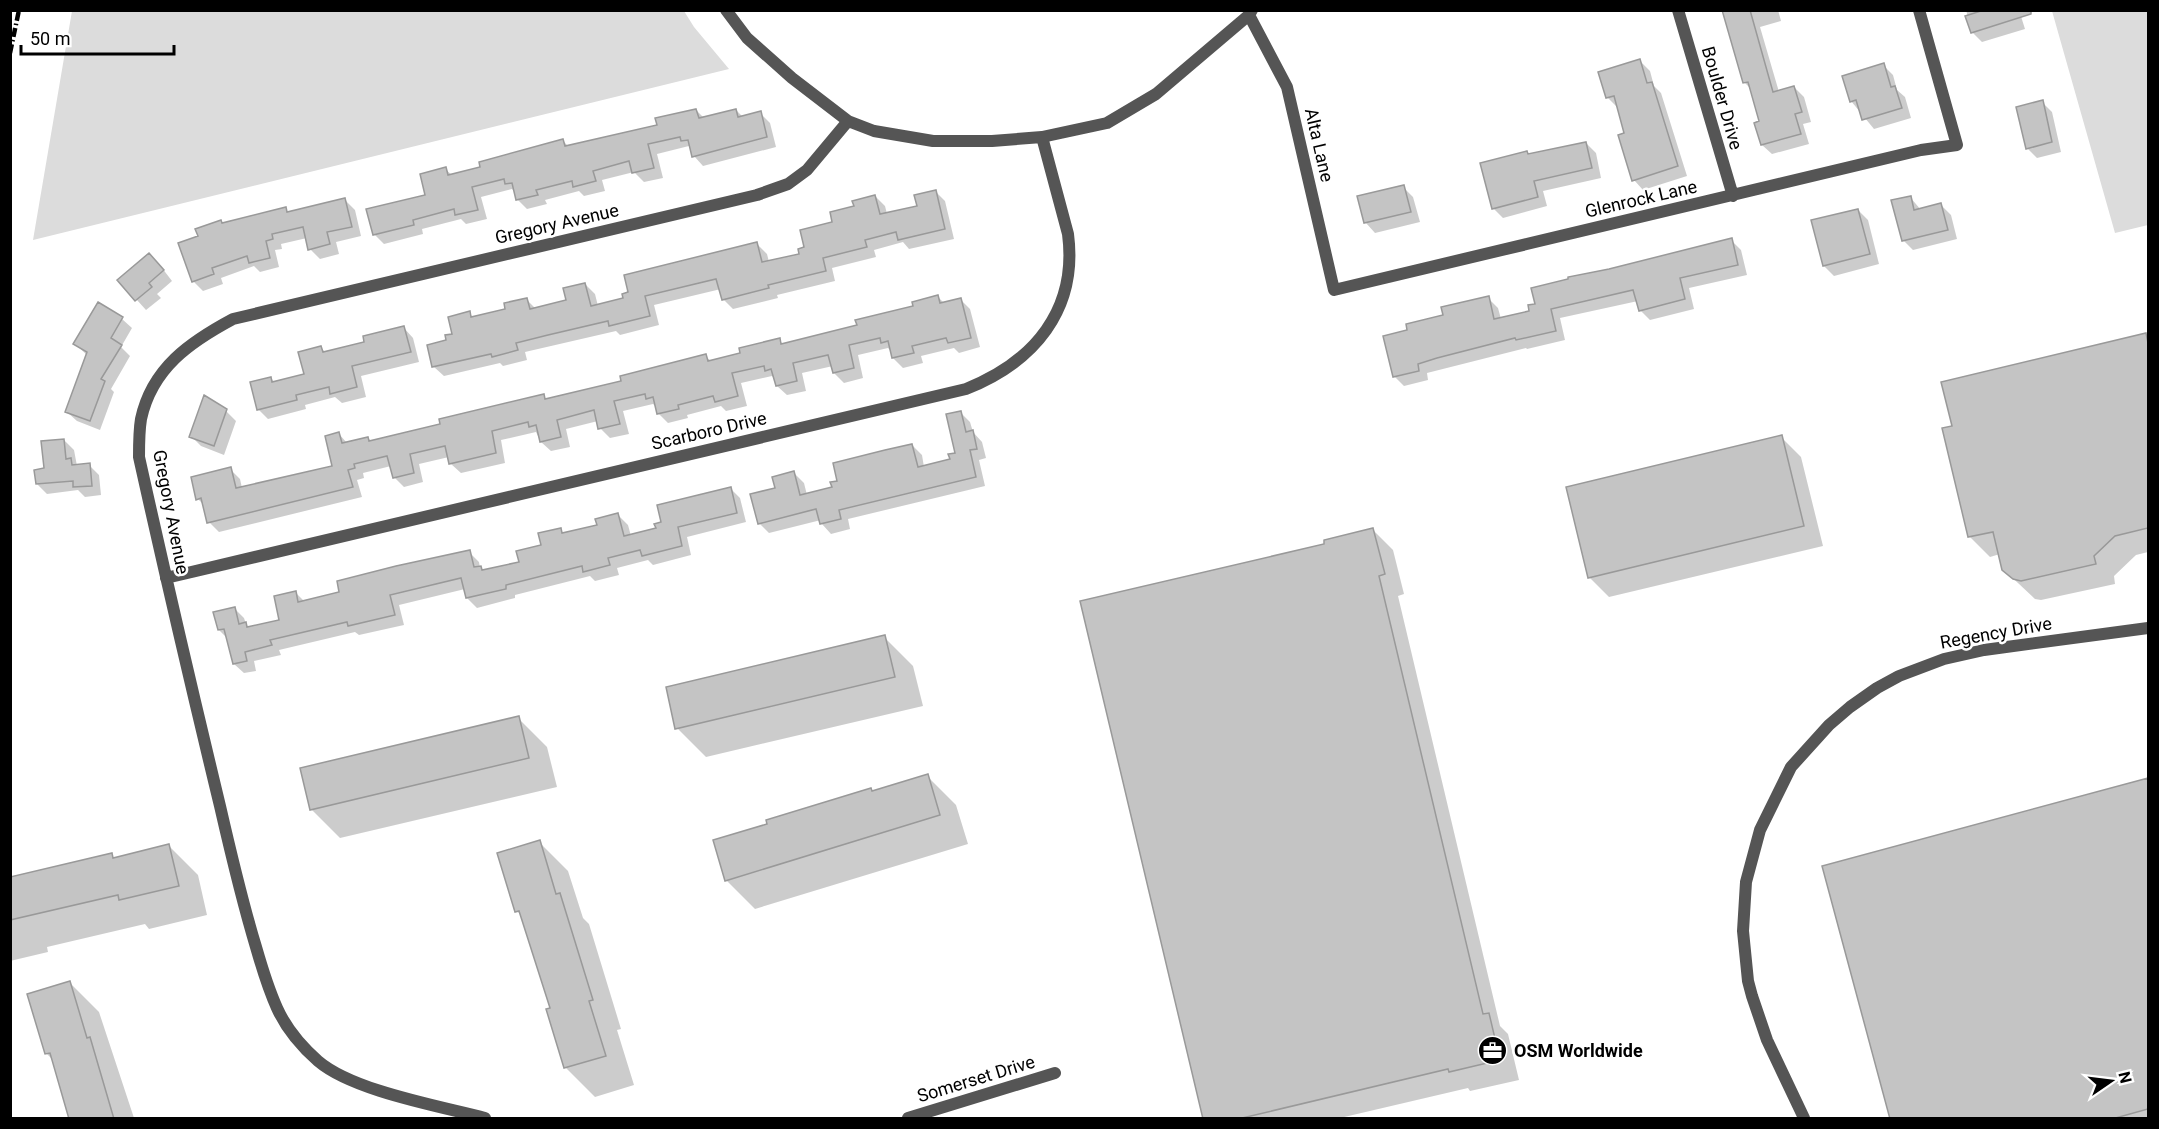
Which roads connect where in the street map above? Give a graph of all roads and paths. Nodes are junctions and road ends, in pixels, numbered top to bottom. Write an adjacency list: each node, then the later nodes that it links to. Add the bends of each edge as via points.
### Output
1 (726, 10): 5 (street, via 747,38)
2 (1678, 10): 7 (street, Boulder Drive)
3 (1919, 10): 7 (street, Glenrock Lane, via 1957,145 1921,150)
4 (1251, 13): 6 (street, via 1156,94 1107,123); 8 (street, Alta Lane, via 1287,87)
5 (848, 122): 6 (street, via 874,131 933,141); 9 (street, Gregory Avenue, via 807,170 788,184 757,195 233,319 201,336 182,350 157,381 141,421 139,457)
6 (1042, 136): 9 (street, Scarboro Drive, via 1068,234 1068,275 1057,312 1046,330 1022,357 995,376 954,392)
7 (1732, 196): 8 (street, Glenrock Lane)
8 (1334, 290)
9 (166, 578): 12 (street, Gregory Avenue, via 249,926 267,983 287,1027 320,1062 338,1074)
10 (2148, 628): 14 (street, Regency Drive, via 1944,658 1899,676 1859,701 1829,725 1791,767 1760,830 1746,882 1743,931 1748,981 1756,1007)
11 (1055, 1073): 13 (street, Somerset Drive)
12 (485, 1119)
13 (908, 1119)
14 (1804, 1119)

